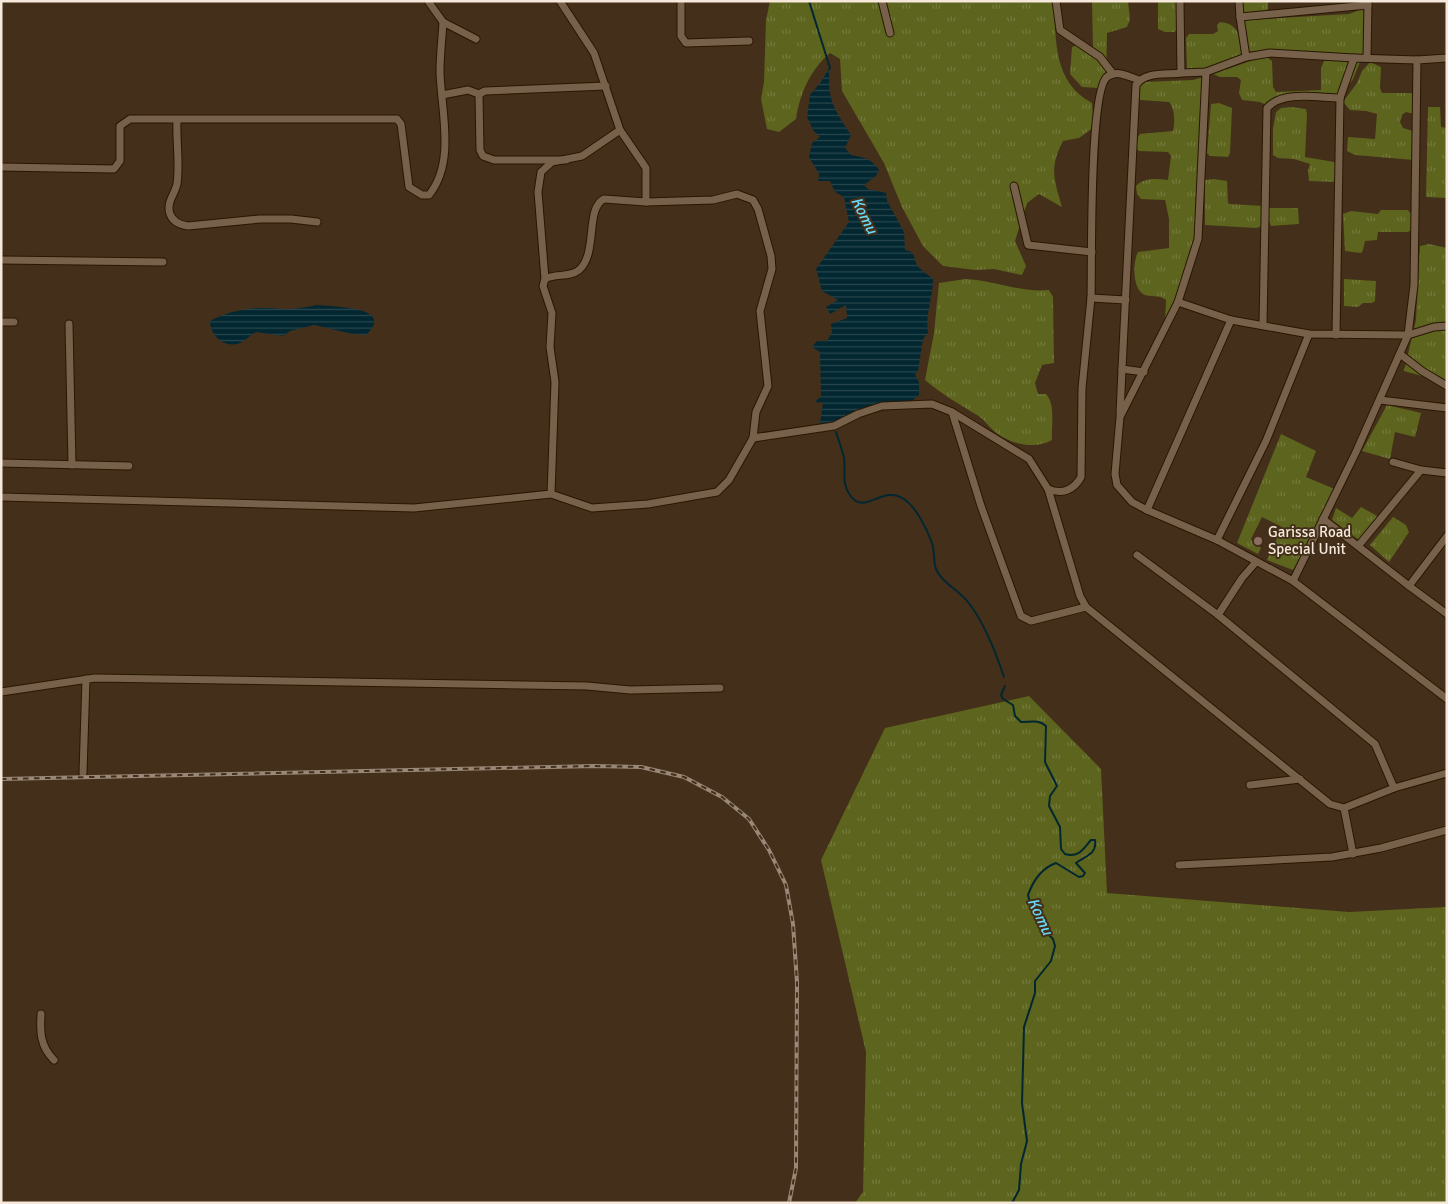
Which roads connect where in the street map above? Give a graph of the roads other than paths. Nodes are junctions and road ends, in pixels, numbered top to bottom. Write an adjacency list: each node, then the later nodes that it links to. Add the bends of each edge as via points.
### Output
1 (428, 1): 10 (street)
2 (560, 1): 23 (street, via 594,53)
3 (681, 1): 13 (street, via 682,36 686,43)
4 (882, 1): 11 (street)
5 (1056, 1): 21 (street, via 1060,30 1100,57)
6 (1180, 1): 20 (street)
7 (1239, 1): 9 (street)
8 (1368, 3): 9 (street); 16 (street)
9 (1240, 17): 14 (street)
10 (443, 22): 12 (street); 25 (street)
11 (890, 33)
12 (476, 39)
13 (749, 41)
14 (1246, 57): 15 (street, via 1287,52); 19 (street)
15 (1354, 58): 16 (street); 26 (street)
16 (1367, 58): 18 (street)
17 (1447, 58): 18 (street)
18 (1417, 60): 49 (street, via 1414,284)
19 (1206, 72): 20 (street); 40 (street, via 1198,239)
20 (1181, 73): 22 (street)
21 (1113, 74): 22 (street); 34 (street, via 1099,90)
22 (1139, 80): 39 (street, via 1136,86)
23 (606, 86): 24 (street, via 484,91); 28 (street)
24 (479, 94): 25 (street, via 468,90); 29 (street, via 480,150 483,156 494,160)
25 (442, 95): 27 (street, via 445,140 441,172 429,195 422,195 409,187 401,124 397,119)
26 (1340, 98): 45 (street, via 1290,98 1276,101 1267,108); 48 (street)
27 (177, 120): 30 (street, via 130,119 122,122 119,128 120,161 114,169); 33 (street, via 177,181 169,208 170,215 178,224 283,219)
28 (620, 130): 29 (street, via 582,156); 32 (street, via 646,168)
29 (566, 160): 37 (street, via 546,165 539,181)
30 (1, 167)
31 (1014, 186): 34 (street, via 1028,245)
32 (646, 202): 37 (street, via 604,199 599,202 587,259 580,270); 58 (street, via 713,200 737,194 753,200 758,209 772,269 760,311 768,386 756,412)
33 (317, 222)
34 (1092, 252): 38 (street)
35 (1, 260): 36 (street)
36 (163, 262)
37 (545, 279): 66 (street, via 543,286 552,313 550,347 555,382)
38 (1091, 298): 39 (street); 65 (street, via 1082,388 1081,477 1077,484 1063,492)
39 (1126, 300): 51 (street)
40 (1178, 302): 41 (street); 52 (street)
41 (1231, 320): 45 (street); 68 (street)
42 (1, 322): 43 (street)
43 (14, 322)
44 (69, 324): 61 (street)
45 (1263, 325): 47 (street)
46 (1447, 326): 49 (street)
47 (1309, 334): 48 (street); 71 (street, via 1266,441)
48 (1336, 335): 49 (street)
49 (1408, 335): 50 (street)
50 (1400, 354): 53 (street); 54 (street)
51 (1122, 369): 52 (street); 57 (street)
52 (1144, 372): 57 (street)
53 (1447, 386)
54 (1380, 400): 55 (street); 69 (street)
55 (1447, 408)
56 (952, 412): 58 (street, via 932,404 882,406 834,426); 65 (street, via 1029,459); 77 (street, via 981,506 1021,616 1031,621)
57 (1120, 417): 68 (street, via 1117,485 1132,502)
58 (753, 438): 66 (street, via 729,480 717,492 648,504 592,508)
59 (1393, 462): 63 (street)
60 (1, 463): 61 (street)
61 (72, 465): 62 (street)
62 (129, 466)
63 (1421, 470): 64 (street); 72 (street)
64 (1447, 473)
65 (1048, 489): 77 (street)
66 (551, 494): 67 (street, via 414,508)
67 (1, 497)
68 (1147, 510): 71 (street)
69 (1324, 519): 72 (street); 75 (street)
70 (1447, 536): 76 (street)
71 (1218, 540): 74 (street)
72 (1359, 545): 76 (street)
73 (1137, 555): 79 (street)
74 (1256, 562): 75 (street); 79 (street)
75 (1293, 582): 83 (street)
76 (1409, 586): 78 (street)
77 (1086, 607): 86 (street)
78 (1447, 614)
79 (1218, 615): 88 (street, via 1375,744)
80 (86, 679): 81 (street, via 587,686 630,690); 82 (street); 84 (street)
81 (720, 688)
82 (1, 692)
83 (1447, 699)
84 (82, 773)
85 (1447, 773): 88 (street)
86 (1300, 779): 87 (street); 89 (street, via 1330,804)
87 (1250, 785)
88 (1394, 788): 89 (street)
89 (1344, 808): 91 (street)
90 (1447, 830): 91 (street)
91 (1353, 854): 92 (street)
92 (1180, 865)
93 (42, 1014): 94 (street, via 40,1033)
94 (54, 1060)

